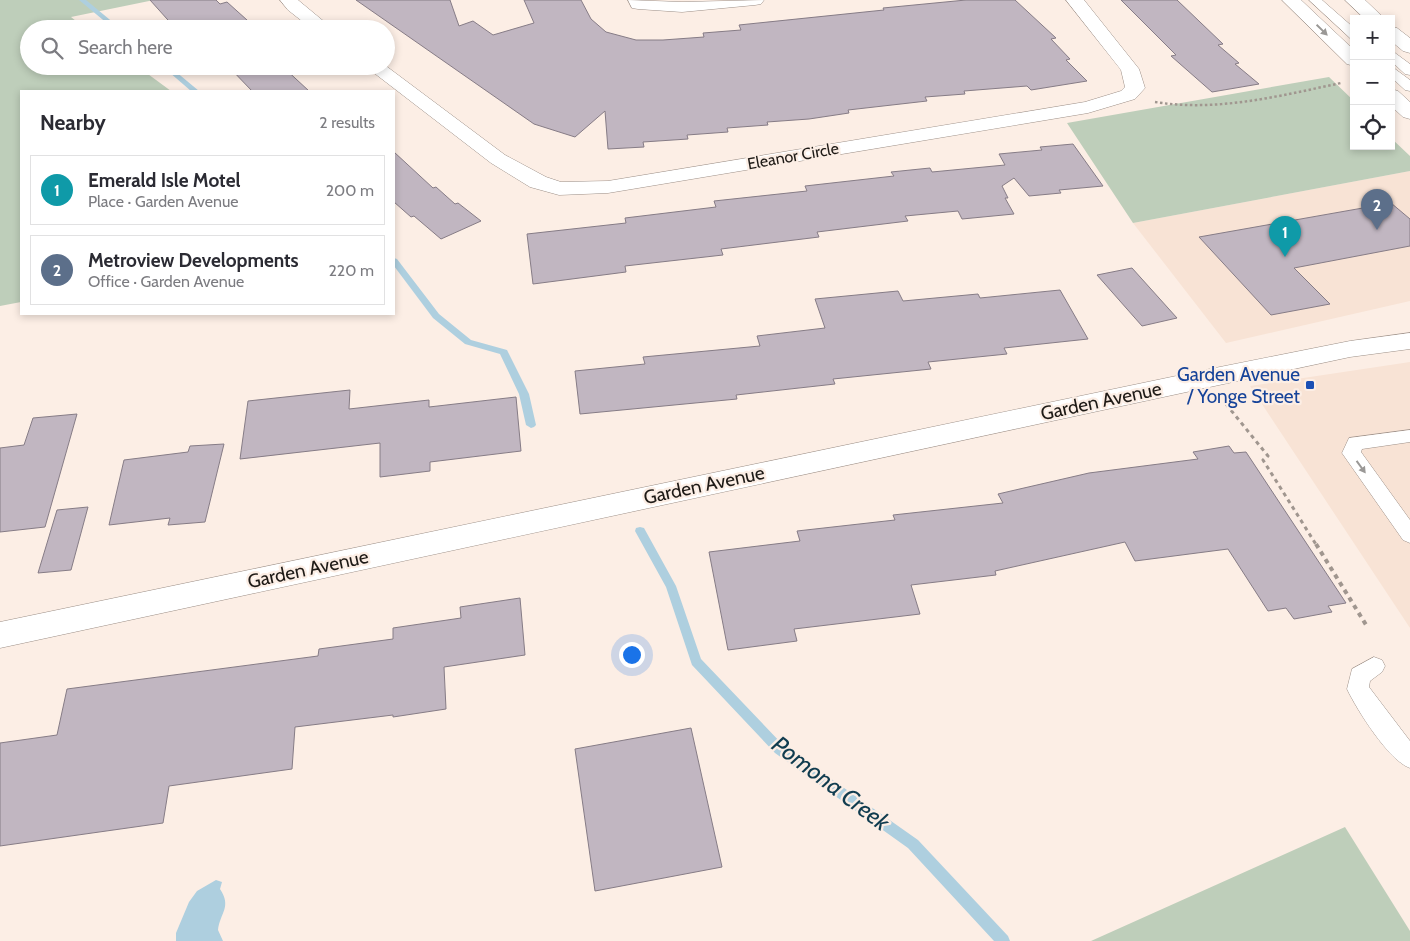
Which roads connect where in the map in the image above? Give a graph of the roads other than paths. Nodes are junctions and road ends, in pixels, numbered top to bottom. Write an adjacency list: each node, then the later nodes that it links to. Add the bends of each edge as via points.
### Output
1 (290, 0): 11 (street)
2 (637, 0): 3 (street, via 638,4 687,8)
3 (755, 0)
4 (1074, 0): 19 (street, Eleanor Circle, via 1130,69 1135,88 1128,94 1088,107 608,187 559,189 538,182 506,164)
5 (1291, 0): 15 (street, one-way to 15)
6 (1315, 0): 12 (lane)
7 (1330, 0): 10 (lane)
8 (1354, 0): 9 (street)
9 (1371, 15)
10 (1350, 18)
11 (312, 20)
12 (1350, 31)
13 (1395, 35): 14 (street)
14 (1410, 47)
15 (1350, 56)
16 (1395, 58): 17 (lane)
17 (1410, 71)
18 (1395, 74): 20 (lane)
19 (386, 75)
20 (1410, 87)
21 (1395, 99): 22 (street)
22 (1410, 113)
23 (1410, 341): 26 (street, Garden Avenue, via 1350,349 1205,379)
24 (1410, 436): 25 (lane, one-way to 25, via 1355,443 1350,453)
25 (1410, 535)
26 (0, 635)
27 (1374, 666): 28 (lane, via 1360,676 1358,689)
28 (1410, 758)

